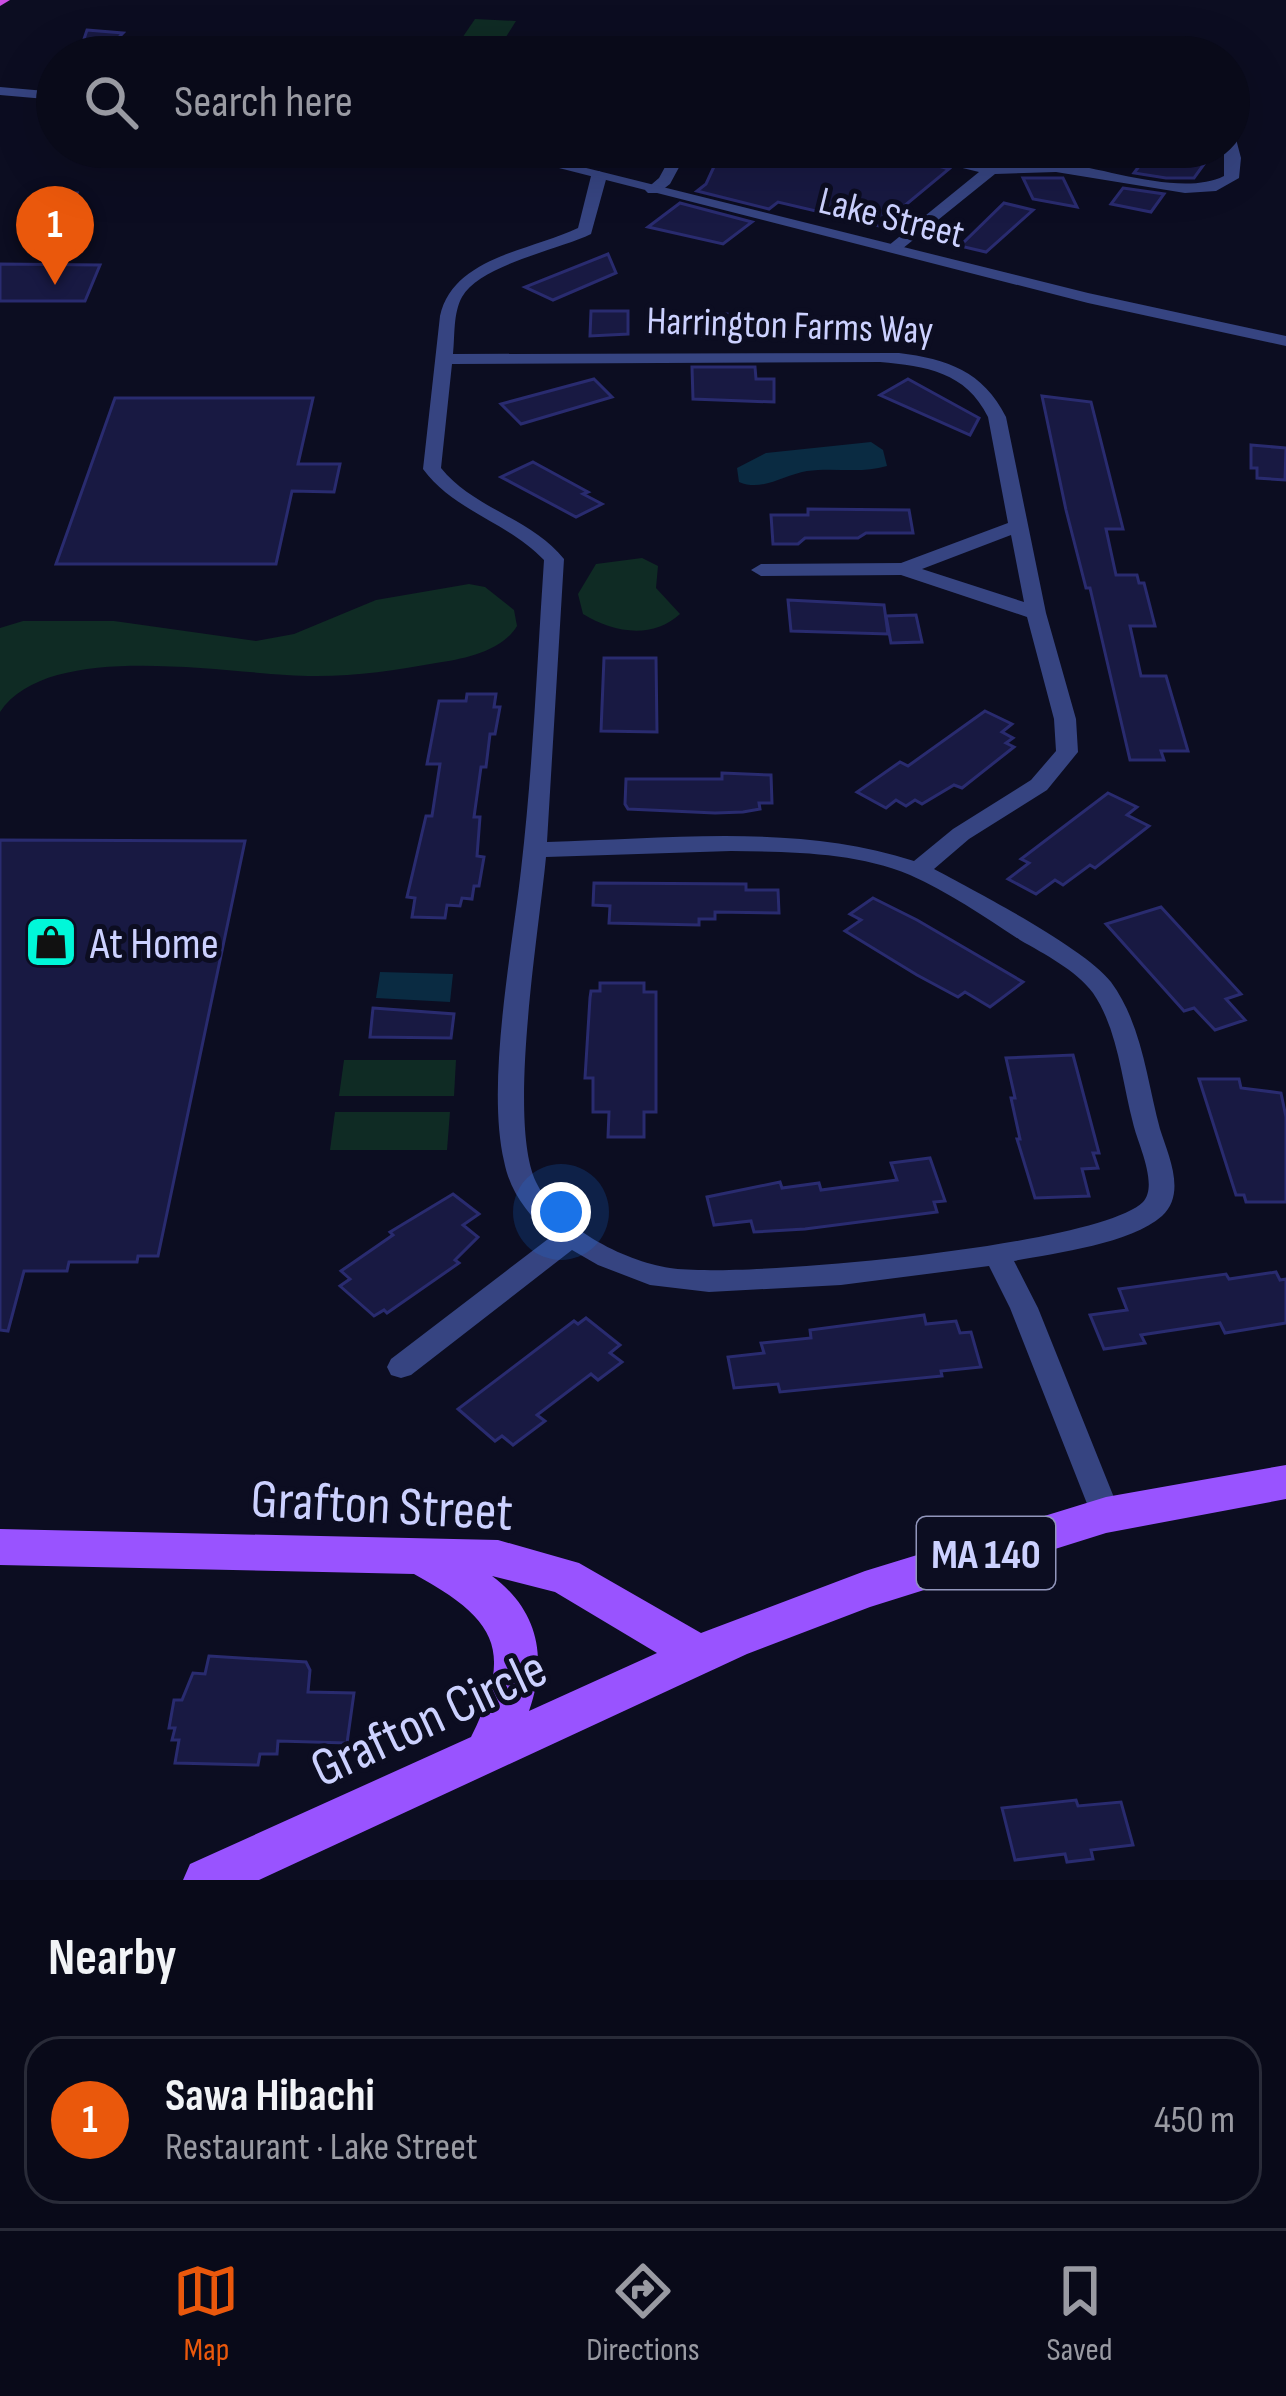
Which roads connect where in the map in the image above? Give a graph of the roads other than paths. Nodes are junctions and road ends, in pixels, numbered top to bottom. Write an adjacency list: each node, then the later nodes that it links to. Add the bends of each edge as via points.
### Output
1 (0, 91): 2 (street)
2 (36, 94)
3 (567, 168): 10 (street, Lake Street)
4 (671, 168): 11 (street)
5 (982, 168): 9 (street)
6 (1034, 168): 9 (street)
7 (1063, 168): 8 (street, via 1211,188 1231,178)
8 (1232, 168)
9 (991, 170): 12 (street)
10 (598, 176): 11 (street, Lake Street); 14 (street, via 585,231 461,286)
11 (653, 190): 12 (street, Lake Street)
12 (891, 250): 13 (street, Lake Street)
13 (1286, 341)
14 (444, 358): 15 (street, Harrington Farms Way, via 835,356 947,367 991,398); 19 (street, via 436,476 527,531 554,559)
15 (1018, 526): 16 (street); 18 (street, Harrington Farms Way)
16 (903, 569): 17 (street); 18 (street)
17 (761, 570)
18 (1036, 613): 20 (street, Harrington Farms Way, via 1067,752 1039,784)
19 (535, 850): 20 (street, via 792,846 867,853); 21 (street, via 512,1149 535,1201)
20 (918, 870): 22 (street, via 1099,982 1161,1180 1155,1207 1140,1218)
21 (572, 1235): 22 (street, via 637,1270 708,1283); 23 (street)
22 (996, 1253): 25 (street)
23 (401, 1367)
24 (1286, 1482): 25 (main road, MA 140)
25 (1106, 1515): 28 (main road, MA 140)
26 (0, 1547): 27 (main road, Grafton Street)
27 (416, 1556): 28 (main road, Grafton Street, via 498,1558 564,1576); 29 (main road, via 476,1584 508,1618 517,1642 514,1694)
28 (695, 1653): 29 (main road, Grafton Circle / MA 140)
29 (484, 1756): 30 (main road, Grafton Circle / MA 140)
30 (207, 1880)

